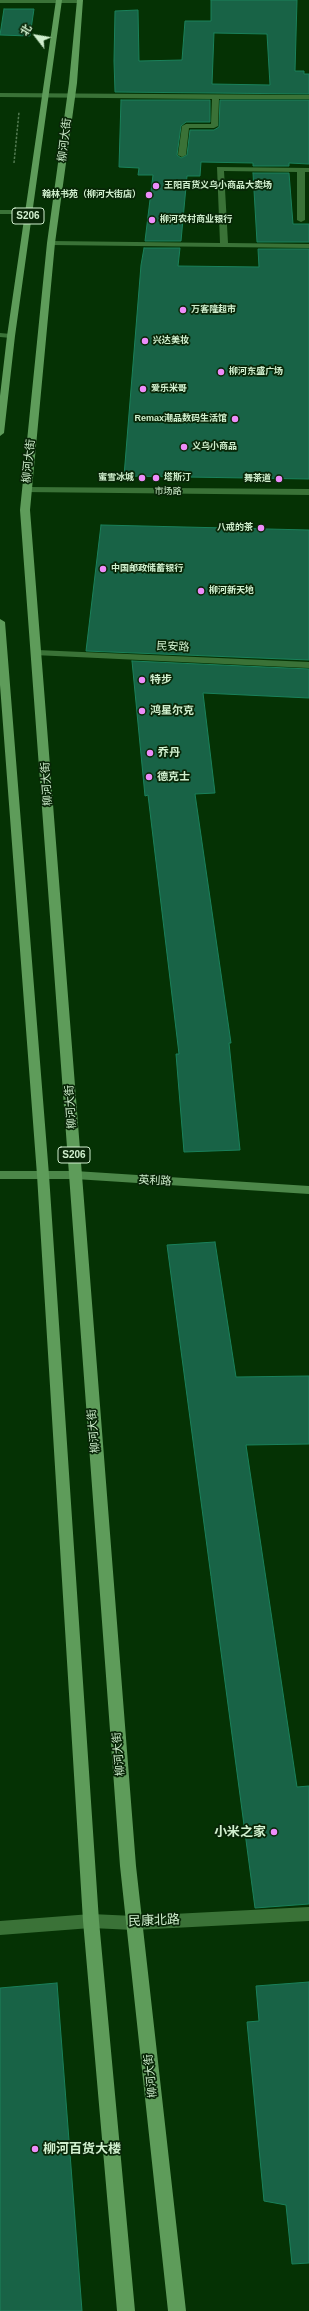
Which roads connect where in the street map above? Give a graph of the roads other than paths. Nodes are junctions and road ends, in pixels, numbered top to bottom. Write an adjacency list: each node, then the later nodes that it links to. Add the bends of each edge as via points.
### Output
1 (59, 0): 2 (street); 3 (street); 5 (main road, S206)
2 (0, 1)
3 (80, 1): 6 (main road, 柳河大街 / S206)
4 (0, 95): 5 (street)
5 (45, 96): 6 (street); 12 (main road, S206)
6 (71, 96): 7 (street); 16 (main road, 柳河大街 / S206)
7 (216, 97): 8 (street); 9 (street, via 214,126 186,126)
8 (309, 98)
9 (182, 155)
10 (305, 170): 13 (street); 14 (street, via 220,169)
11 (0, 212): 12 (street)
12 (29, 212): 19 (main road, S206)
13 (301, 220)
14 (224, 245): 15 (street); 16 (street)
15 (309, 246)
16 (51, 247): 17 (street); 21 (main road, 柳河大街 / S206)
17 (309, 254)
18 (0, 335): 19 (street)
19 (11, 336): 20 (main road, S206)
20 (0, 433)
21 (26, 490): 22 (street, 市场路); 24 (main road, 柳河大街 / S206, via 25,510)
22 (309, 492)
23 (0, 622): 26 (main road, S206)
24 (37, 653): 25 (street, 民安路); 28 (main road, 柳河大街 / S206)
25 (309, 665)
26 (43, 1175): 27 (street, 英利路); 28 (street, 英利路); 31 (main road, S206)
27 (0, 1176)
28 (75, 1176): 29 (street, 英利路); 32 (main road, 柳河大街 / S206)
29 (309, 1190)
30 (309, 1914): 32 (street, 民康北路)
31 (91, 1921): 32 (street, 民康北路); 33 (street, 民康北路); 34 (main road, S206)
32 (134, 1923): 35 (main road, 柳河大街 / S206)
33 (0, 1928)
34 (126, 2311)
35 (177, 2311)

